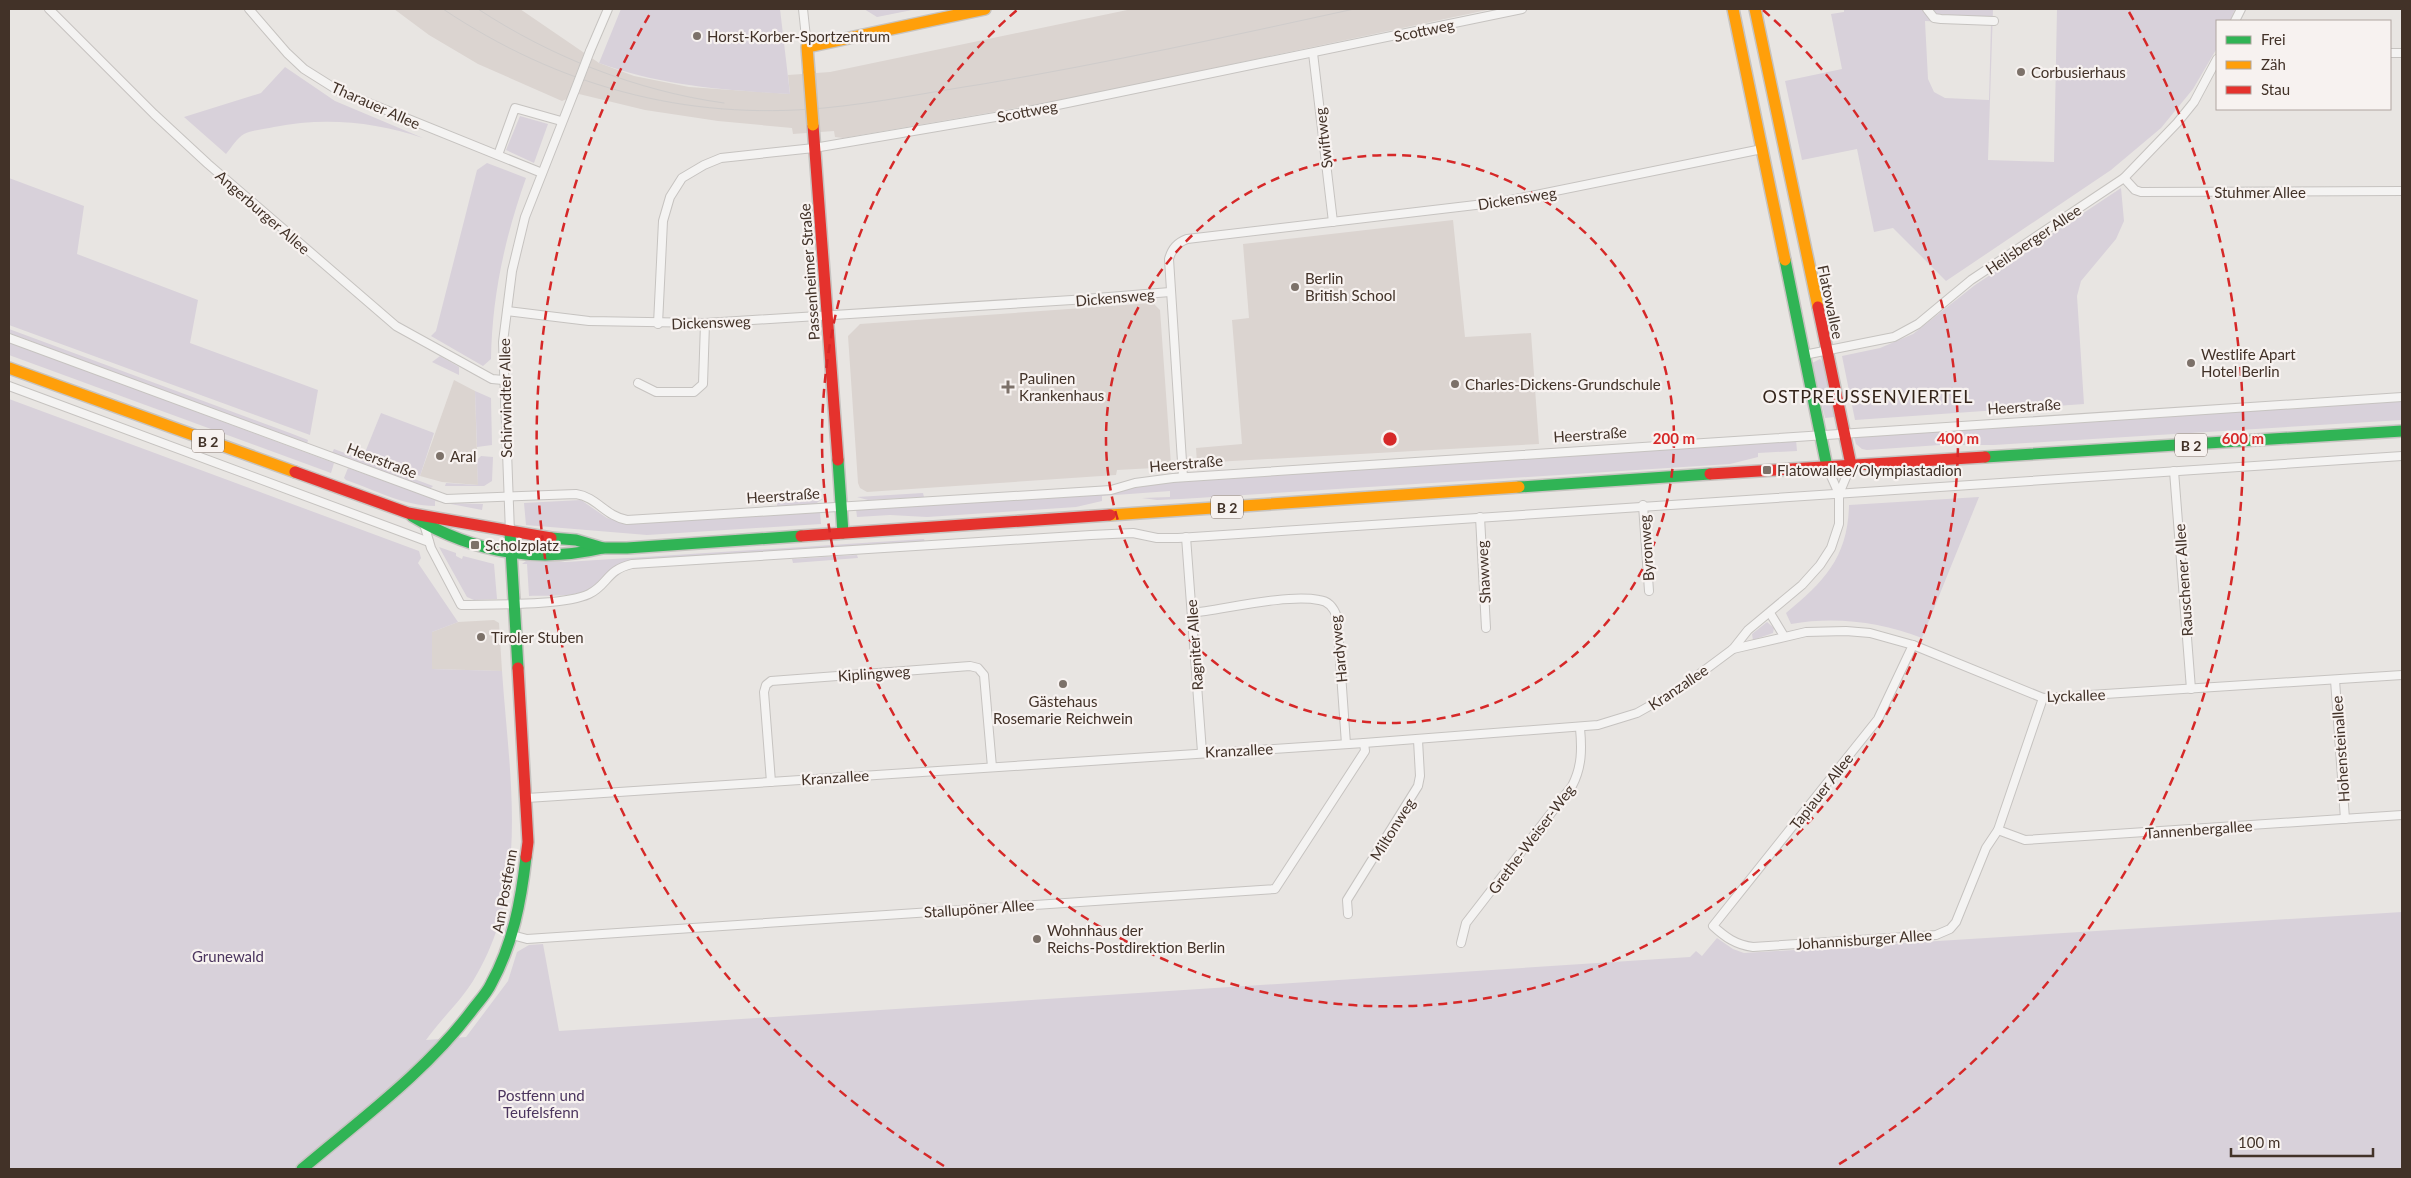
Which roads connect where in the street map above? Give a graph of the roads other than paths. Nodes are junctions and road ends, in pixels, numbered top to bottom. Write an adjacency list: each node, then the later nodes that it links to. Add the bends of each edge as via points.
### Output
1 (49, 9): 32 (street, Angerburger Allee, via 201,157 396,326 492,379)
2 (249, 9): 18 (street, Tharauer Allee, via 304,69 339,91)
3 (608, 9): 14 (street, Schirwindter Allee, bridge)
4 (802, 9): 11 (street, Passenheimer Straße)
5 (985, 9): 11 (main road)
6 (1522, 9): 12 (street, Scottweg)
7 (1734, 9): 17 (main road)
8 (1756, 9): 15 (main road, Flatowallee)
9 (1926, 9): 10 (street, via 1934,18 1941,20)
10 (1994, 21)
11 (807, 47): 16 (main road, Passenheimer Straße, bridge)
12 (1313, 53): 16 (street, Scottweg, via 1010,115); 22 (street, Swiftweg)
13 (2216, 60): 20 (street, Heilsberger Allee, via 2194,102 2178,123)
14 (562, 121): 18 (street, via 515,108); 19 (street, Schirwindter Allee)
15 (1783, 144): 17 (main road); 29 (main road, Flatowallee)
16 (814, 148): 25 (main road, Passenheimer Straße); 26 (street, Scottweg, via 721,158 682,178 670,197 663,221)
17 (1762, 149): 22 (street, Dickensweg, via 1501,202); 30 (main road)
18 (498, 155): 19 (street, Tharauer Allee)
19 (542, 172): 24 (street, Schirwindter Allee, via 518,245)
20 (2124, 178): 21 (street, Stuhmer Allee, via 2141,192); 29 (street, Heilsberger Allee, via 1971,280 1907,331 1894,337)
21 (2402, 191)
22 (1333, 222): 23 (street, Dickensweg, via 1187,239 1178,243 1169,259)
23 (1170, 292): 25 (street, Dickensweg); 43 (street)
24 (507, 311): 26 (street, Dickensweg, via 589,321); 32 (street, Schirwindter Allee)
25 (828, 315): 27 (street, Dickensweg); 47 (main road, Passenheimer Straße)
26 (658, 324): 27 (street, Dickensweg)
27 (705, 324): 33 (street, via 703,384 700,389 694,392 656,392)
28 (9, 338): 45 (street, Heerstraße, via 436,496 457,500)
29 (1825, 352): 30 (street, Heilsberger Allee); 37 (main road, Flatowallee)
30 (1804, 355): 38 (main road)
31 (9, 368): 48 (main road, B 2)
32 (503, 380): 45 (street, Schirwindter Allee)
33 (638, 383)
34 (9, 386): 54 (street)
35 (2402, 397): 37 (street, Heerstraße)
36 (2402, 431): 40 (main road, B 2)
37 (1842, 433): 38 (street, Heerstraße); 40 (main road, Flatowallee)
38 (1820, 434): 41 (main road); 43 (street, Heerstraße)
39 (2402, 456): 42 (street)
40 (1851, 465): 41 (main road, B 2); 44 (street)
41 (1827, 467): 44 (street); 52 (main road, B 2)
42 (2174, 471): 44 (street); 67 (street, Rauschener Allee)
43 (1182, 478): 47 (street, Heerstraße, via 1154,480 1111,490)
44 (1838, 494): 46 (street); 60 (street, Kranzallee, via 1839,524 1826,558)
45 (507, 498): 47 (street, Heerstraße, via 583,495 610,515 627,520); 51 (street, Schirwindter Allee)
46 (1643, 505): 49 (street); 57 (street, Byronweg)
47 (841, 506): 52 (main road, Passenheimer Straße)
48 (408, 513): 50 (main road, B 2); 51 (main road, B 2)
49 (1480, 517): 53 (street); 61 (street, Shawweg)
50 (424, 524): 54 (street); 56 (main road, B 2, via 475,545)
51 (510, 533): 55 (main road, B 2, via 576,540); 56 (main road, Am Postfenn)
52 (843, 533): 55 (main road, B 2)
53 (1186, 537): 58 (street, via 1157,538 1133,533 1091,535 632,564 613,571 589,594); 59 (street, Ragniter Allee)
54 (429, 542): 58 (street, via 461,605)
55 (603, 548): 56 (main road, B 2, via 569,554)
56 (511, 553): 58 (main road, Am Postfenn)
57 (1649, 591)
58 (514, 604): 76 (main road, Am Postfenn)
59 (1192, 613): 72 (street, Hardyweg, via 1290,600 1328,603 1335,609 1337,617); 73 (street, Ragniter Allee)
60 (1770, 613): 62 (street); 64 (street, Kranzallee, via 1748,630)
61 (1486, 628)
62 (1784, 636): 63 (street, Lyckallee, via 1846,630); 64 (street, Lyckallee)
63 (1913, 645): 68 (street, Lyckallee); 81 (street, Tapiauer Allee, via 1878,719)
64 (1733, 649): 69 (street, Kranzallee, via 1656,704 1618,720)
65 (2402, 675): 66 (street, Lyckallee)
66 (2335, 680): 67 (street, Lyckallee); 78 (street, Hohensteinallee)
67 (2191, 689): 68 (street, Lyckallee)
68 (2043, 698): 79 (street, Johannisburger Allee)
69 (1580, 728): 70 (street, Kranzallee); 83 (street, Grethe-Weiser-Weg, via 1580,764 1572,786 1466,923)
70 (1418, 740): 71 (street, Kranzallee); 80 (street, Miltonweg, via 1418,786 1347,900)
71 (1364, 743): 72 (street, Kranzallee); 82 (street, Stallupöner Allee, via 1365,751 1276,889 527,938)
72 (1346, 744): 73 (street, Kranzallee)
73 (1202, 752): 74 (street, Kranzallee)
74 (992, 767): 75 (street, Kranzallee); 75 (street, Kiplingweg, via 984,675 978,668 970,666 771,681 764,692)
75 (771, 782): 76 (street, Kranzallee)
76 (527, 798): 82 (main road, Am Postfenn, via 525,876)
77 (2402, 816): 78 (street, Tannenbergallee)
78 (2345, 819): 79 (street, Tannenbergallee, via 2025,840)
79 (1998, 830): 81 (street, Johannisburger Allee, via 1986,848 1956,922 1936,936 1753,947 1741,946)
80 (1348, 914)
81 (1713, 926)
82 (512, 936): 84 (main road, Am Postfenn, via 491,984 454,1035)
83 (1461, 943)
84 (302, 1169)

